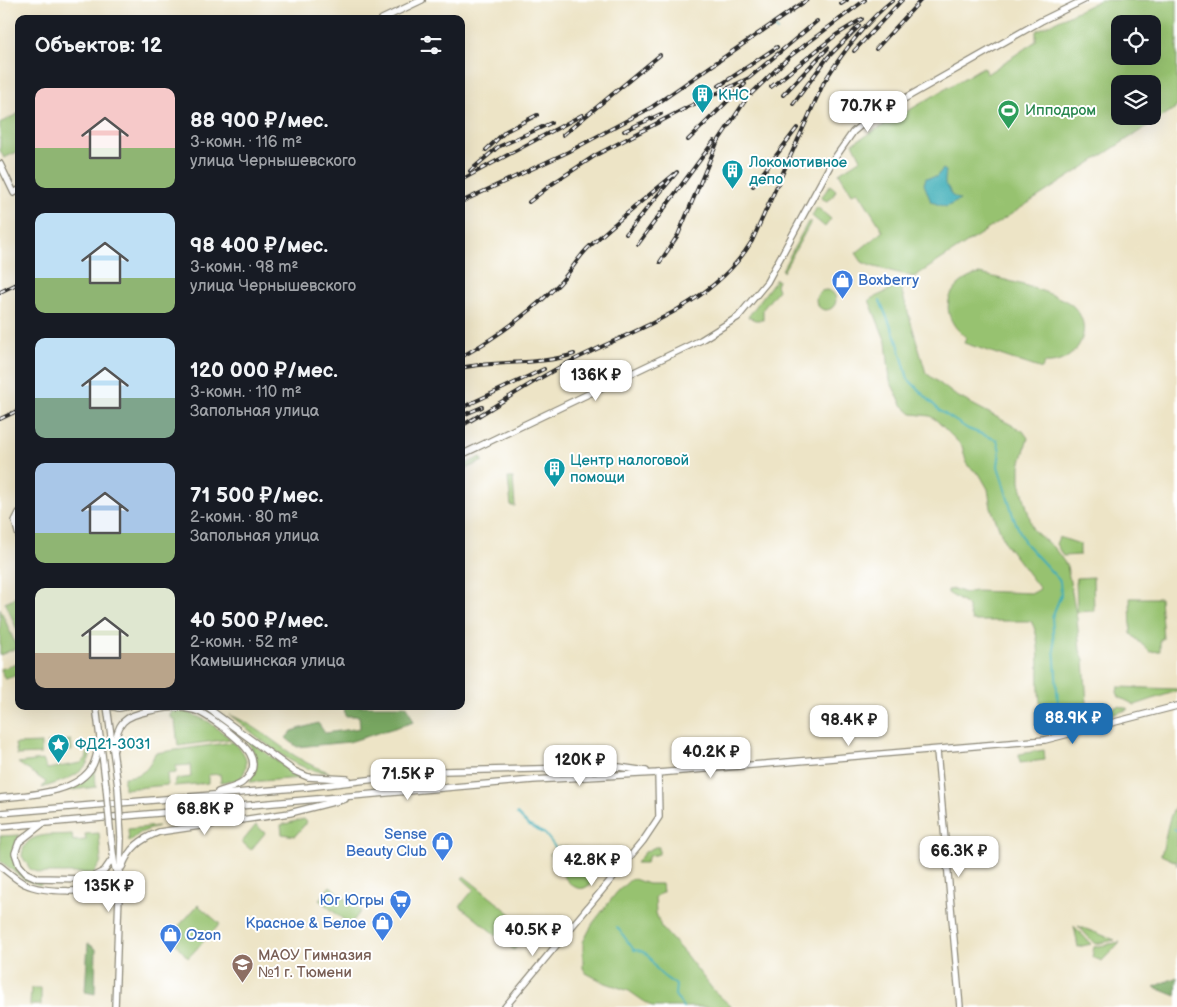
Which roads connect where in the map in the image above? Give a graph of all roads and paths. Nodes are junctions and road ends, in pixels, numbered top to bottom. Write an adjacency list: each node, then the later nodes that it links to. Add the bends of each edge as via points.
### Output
1 (422, 0): 3 (street)
2 (1084, 0): 6 (street, via 902,100 853,132 822,179 767,282 738,317 720,330)
3 (390, 15)
4 (0, 164): 5 (street)
5 (15, 190)
6 (465, 453)
7 (1177, 706): 15 (street, via 1045,740)
8 (96, 710): 13 (street)
9 (107, 710): 14 (street)
10 (152, 710): 14 (street, via 134,714 121,723 116,731)
11 (192, 710): 18 (street, via 243,743 252,756 252,770 243,783)
12 (210, 710): 17 (street, via 294,771 308,777)
13 (100, 738): 20 (street, via 93,765 76,781 45,793); 24 (street, bridge)
14 (114, 749): 26 (street, bridge)
15 (937, 751): 16 (street); 31 (street)
16 (658, 773): 17 (street, via 619,767 532,768 444,771); 19 (street, via 533,780); 30 (street, via 659,817)
17 (354, 780): 18 (street)
18 (212, 794): 21 (street)
19 (357, 796): 22 (street); 26 (street, via 290,812 160,832 144,837 130,851)
20 (0, 798)
21 (0, 813)
22 (44, 823): 23 (street); 24 (street, via 26,835 17,847 15,853 19,865 26,873 37,878 88,879 104,871)
23 (0, 827)
24 (113, 858): 27 (street)
25 (0, 866): 28 (street, via 36,888)
26 (122, 867): 27 (street)
27 (119, 879): 28 (street)
28 (120, 888): 29 (street)
29 (115, 1007)
30 (505, 1007)
31 (960, 1007)

